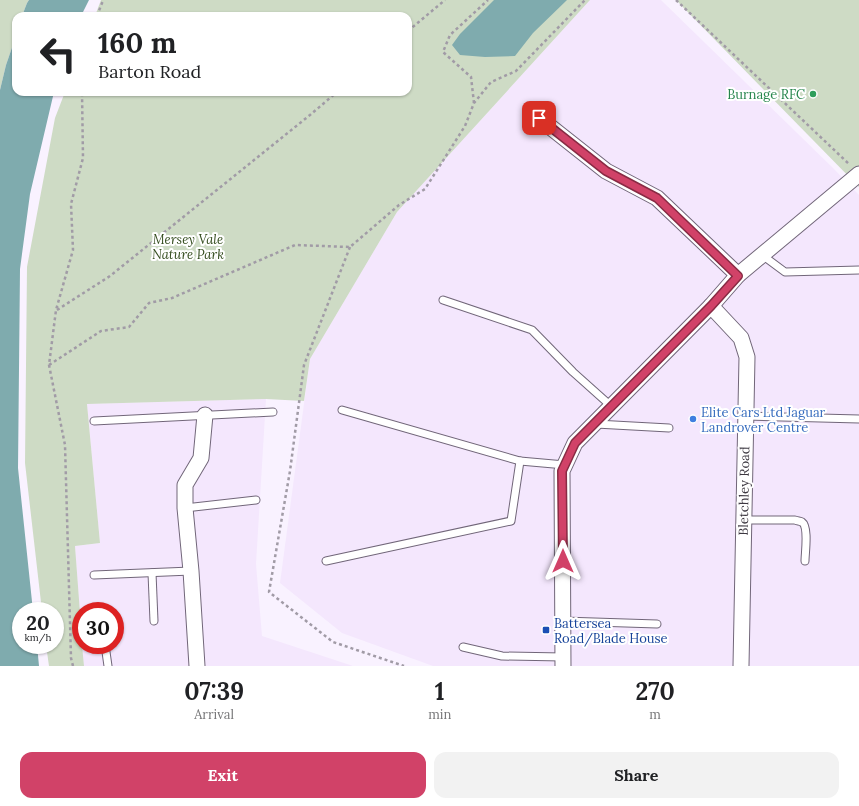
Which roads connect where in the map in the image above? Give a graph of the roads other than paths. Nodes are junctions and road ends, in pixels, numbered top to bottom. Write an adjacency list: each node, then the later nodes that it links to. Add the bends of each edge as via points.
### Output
1 (539, 118): 5 (street, via 606,171 657,198)
2 (859, 174): 3 (street)
3 (762, 255): 4 (lane, via 785,272); 5 (street)
4 (859, 270)
5 (738, 276): 7 (street)
6 (442, 300): 8 (lane, via 532,330)
7 (711, 306): 8 (street); 12 (street, Bletchley Road, via 741,338 747,357)
8 (611, 406): 15 (street)
9 (342, 410): 17 (lane)
10 (273, 412): 11 (lane)
11 (205, 415): 14 (lane); 20 (street, via 201,458 185,484)
12 (746, 416): 13 (lane); 21 (street, Bletchley Road)
13 (859, 419)
14 (94, 421)
15 (594, 424): 16 (lane); 18 (street, via 575,443)
16 (668, 428)
17 (520, 461): 18 (lane); 22 (lane, via 511,521)
18 (565, 465): 28 (street, via 562,471)
19 (256, 500): 20 (lane)
20 (185, 508): 24 (street)
21 (744, 520): 23 (lane, via 802,522 806,533); 35 (street, Bletchley Road)
22 (326, 561)
23 (805, 561)
24 (191, 571): 25 (lane); 34 (street)
25 (152, 573): 26 (lane); 27 (lane)
26 (94, 575)
27 (154, 621)
28 (563, 621): 29 (lane); 32 (street)
29 (657, 624)
30 (463, 646): 32 (lane, via 502,656)
31 (106, 654): 33 (lane)
32 (563, 662)
33 (108, 666)
34 (197, 666)
35 (741, 666)

